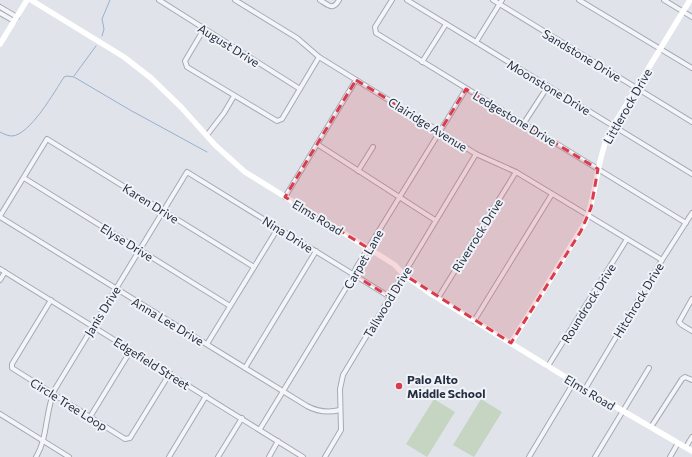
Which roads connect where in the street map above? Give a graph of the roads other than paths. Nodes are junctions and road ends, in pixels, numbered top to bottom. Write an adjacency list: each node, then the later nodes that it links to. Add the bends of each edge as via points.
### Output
1 (27, 0): 18 (main road)
2 (31, 0): 37 (main road, Elms Road, via 124,57 151,78)
3 (159, 0): 20 (street, August Drive)
4 (235, 0): 24 (street, Clairidge Avenue, via 297,38)
5 (320, 0): 6 (street, via 333,7)
6 (339, 0)
7 (392, 0): 25 (street, Ledgestone Drive, via 374,30)
8 (407, 0): 19 (street, Moonstone Drive)
9 (493, 0): 13 (street, Sandstone Drive)
10 (579, 0): 23 (street)
11 (664, 0): 15 (street)
12 (690, 0): 15 (main road, Littlerock Drive)
13 (500, 2): 21 (street); 29 (street, Sandstone Drive)
14 (0, 7): 18 (street)
15 (683, 12): 17 (street); 23 (main road, Littlerock Drive)
16 (0, 13): 18 (street)
17 (692, 17)
18 (15, 19): 22 (main road)
19 (446, 24): 21 (street, Moonstone Drive); 25 (street)
20 (204, 29): 30 (street, August Drive); 32 (street, via 185,63 187,67)
21 (476, 42): 28 (street, Moonstone Drive)
22 (0, 44)
23 (660, 49): 26 (street); 29 (main road, Littlerock Drive)
24 (319, 57): 27 (street, Clairidge Avenue); 30 (street)
25 (422, 62): 31 (street, Ledgestone Drive)
26 (692, 68)
27 (356, 80): 36 (street, Clairidge Avenue); 38 (street)
28 (548, 86): 34 (street); 35 (street, Moonstone Drive)
29 (637, 88): 33 (street, Sandstone Drive); 35 (main road, Littlerock Drive)
30 (300, 89): 32 (street, via 282,119 278,121)
31 (466, 89): 34 (street, Ledgestone Drive); 36 (street, Carpet Lane)
32 (234, 96): 37 (street)
33 (692, 122)
34 (524, 123): 41 (street, Ledgestone Drive)
35 (613, 126): 41 (main road, Littlerock Drive, via 604,145); 45 (street, Moonstone Drive)
36 (440, 131): 40 (street, Clairidge Avenue); 49 (street, Carpet Lane)
37 (207, 136): 48 (main road, Elms Road, via 245,172)
38 (317, 144): 42 (street); 48 (street)
39 (373, 148): 42 (street)
40 (476, 154): 44 (street, Clairidge Avenue); 54 (street, Tallwood Drive)
41 (598, 169): 52 (main road, Littlerock Drive); 55 (street, Ledgestone Drive)
42 (358, 171): 49 (street)
43 (187, 172): 50 (street, Janis Drive); 56 (street, Nina Drive)
44 (516, 172): 47 (street, Clairidge Avenue); 70 (street, Riverrock Drive)
45 (692, 174)
46 (24, 178): 50 (street, Karen Drive, via 47,139); 53 (street); 59 (street, Elyse Drive)
47 (552, 194): 52 (street, Clairidge Avenue); 74 (street)
48 (285, 198): 58 (main road, Elms Road)
49 (400, 198): 54 (street); 58 (street, Carpet Lane)
50 (164, 211): 59 (street, Janis Drive); 62 (street, Karen Drive)
51 (692, 213): 55 (street, Hitchrock Drive)
52 (588, 216): 57 (street, Clairidge Avenue); 77 (main road, Littlerock Drive)
53 (0, 217): 68 (street, Anna Lee Drive)
54 (435, 220): 65 (street, Tallwood Drive)
55 (686, 223): 61 (street, Hitchrock Drive)
56 (278, 228): 60 (street, Nina Drive); 62 (street)
57 (626, 239): 61 (street); 80 (street, Roundrock Drive)
58 (368, 248): 65 (main road, Elms Road, via 395,265); 66 (street, Carpet Lane)
59 (140, 250): 68 (street, Janis Drive); 73 (street, Elyse Drive)
60 (316, 252): 66 (street, Nina Drive); 81 (street)
61 (662, 260): 86 (street, Hitchrock Drive)
62 (254, 267): 73 (street)
63 (0, 269): 64 (street, Edgefield Street)
64 (5, 272): 67 (street); 72 (street, Edgefield Street)
65 (403, 274): 69 (street, Tallwood Drive); 70 (main road, Elms Road)
66 (354, 275): 69 (street, Nina Drive); 87 (street, Carpet Lane)
67 (0, 280)
68 (116, 289): 75 (street, Janis Drive); 78 (street, Anna Lee Drive)
69 (390, 297): 90 (street, Tallwood Drive, via 343,375)
70 (438, 298): 74 (main road, Elms Road)
71 (692, 299): 76 (street, via 679,322)
72 (51, 300): 75 (street, Edgefield Street); 88 (street, Circle Tree Loop, via 11,366)
73 (230, 306): 78 (street)
74 (474, 321): 77 (main road, Elms Road)
75 (93, 326): 79 (street, Edgefield Street); 88 (street, Janis Drive)
76 (692, 331)
77 (511, 343): 80 (main road, Elms Road)
78 (207, 344): 81 (street, Anna Lee Drive)
79 (131, 350): 83 (street, Edgefield Street); 93 (street)
80 (548, 366): 85 (main road, Elms Road)
81 (245, 368): 87 (street, Anna Lee Drive)
82 (649, 368): 91 (street)
83 (170, 373): 89 (street, Edgefield Street); 93 (street, Circle Tree Loop, via 129,439)
84 (692, 380): 95 (street, via 685,377 682,379)
85 (574, 382): 86 (main road, Elms Road); 110 (street)
86 (585, 389): 91 (main road, Elms Road)
87 (283, 391): 90 (street, Anna Lee Drive, via 312,409 329,412); 96 (street, Carpet Lane)
88 (53, 394): 93 (street, Circle Tree Loop); 98 (street, Janis Drive)
89 (206, 396): 94 (street, Edgefield Street); 105 (street)
90 (340, 410): 109 (street, Tallwood Drive, via 341,430)
91 (623, 411): 95 (main road, Elms Road); 111 (street)
92 (0, 414): 98 (street)
93 (90, 417)
94 (242, 418): 96 (street, Edgefield Street); 106 (street)
95 (651, 427): 100 (main road, Elms Road)
96 (260, 429): 99 (street, Edgefield Street)
97 (692, 437): 101 (street)
98 (43, 441): 103 (street, Janis Drive); 104 (street)
99 (278, 441): 107 (street); 108 (street, Edgefield Street)
100 (678, 443): 101 (main road, Elms Road); 112 (street)
101 (686, 447): 102 (main road, Elms Road)
102 (692, 451)
103 (36, 457)
104 (69, 457)
105 (169, 457)
106 (218, 457)
107 (269, 457)
108 (303, 457)
109 (325, 457)
110 (529, 457)
111 (595, 457)
112 (670, 457)

